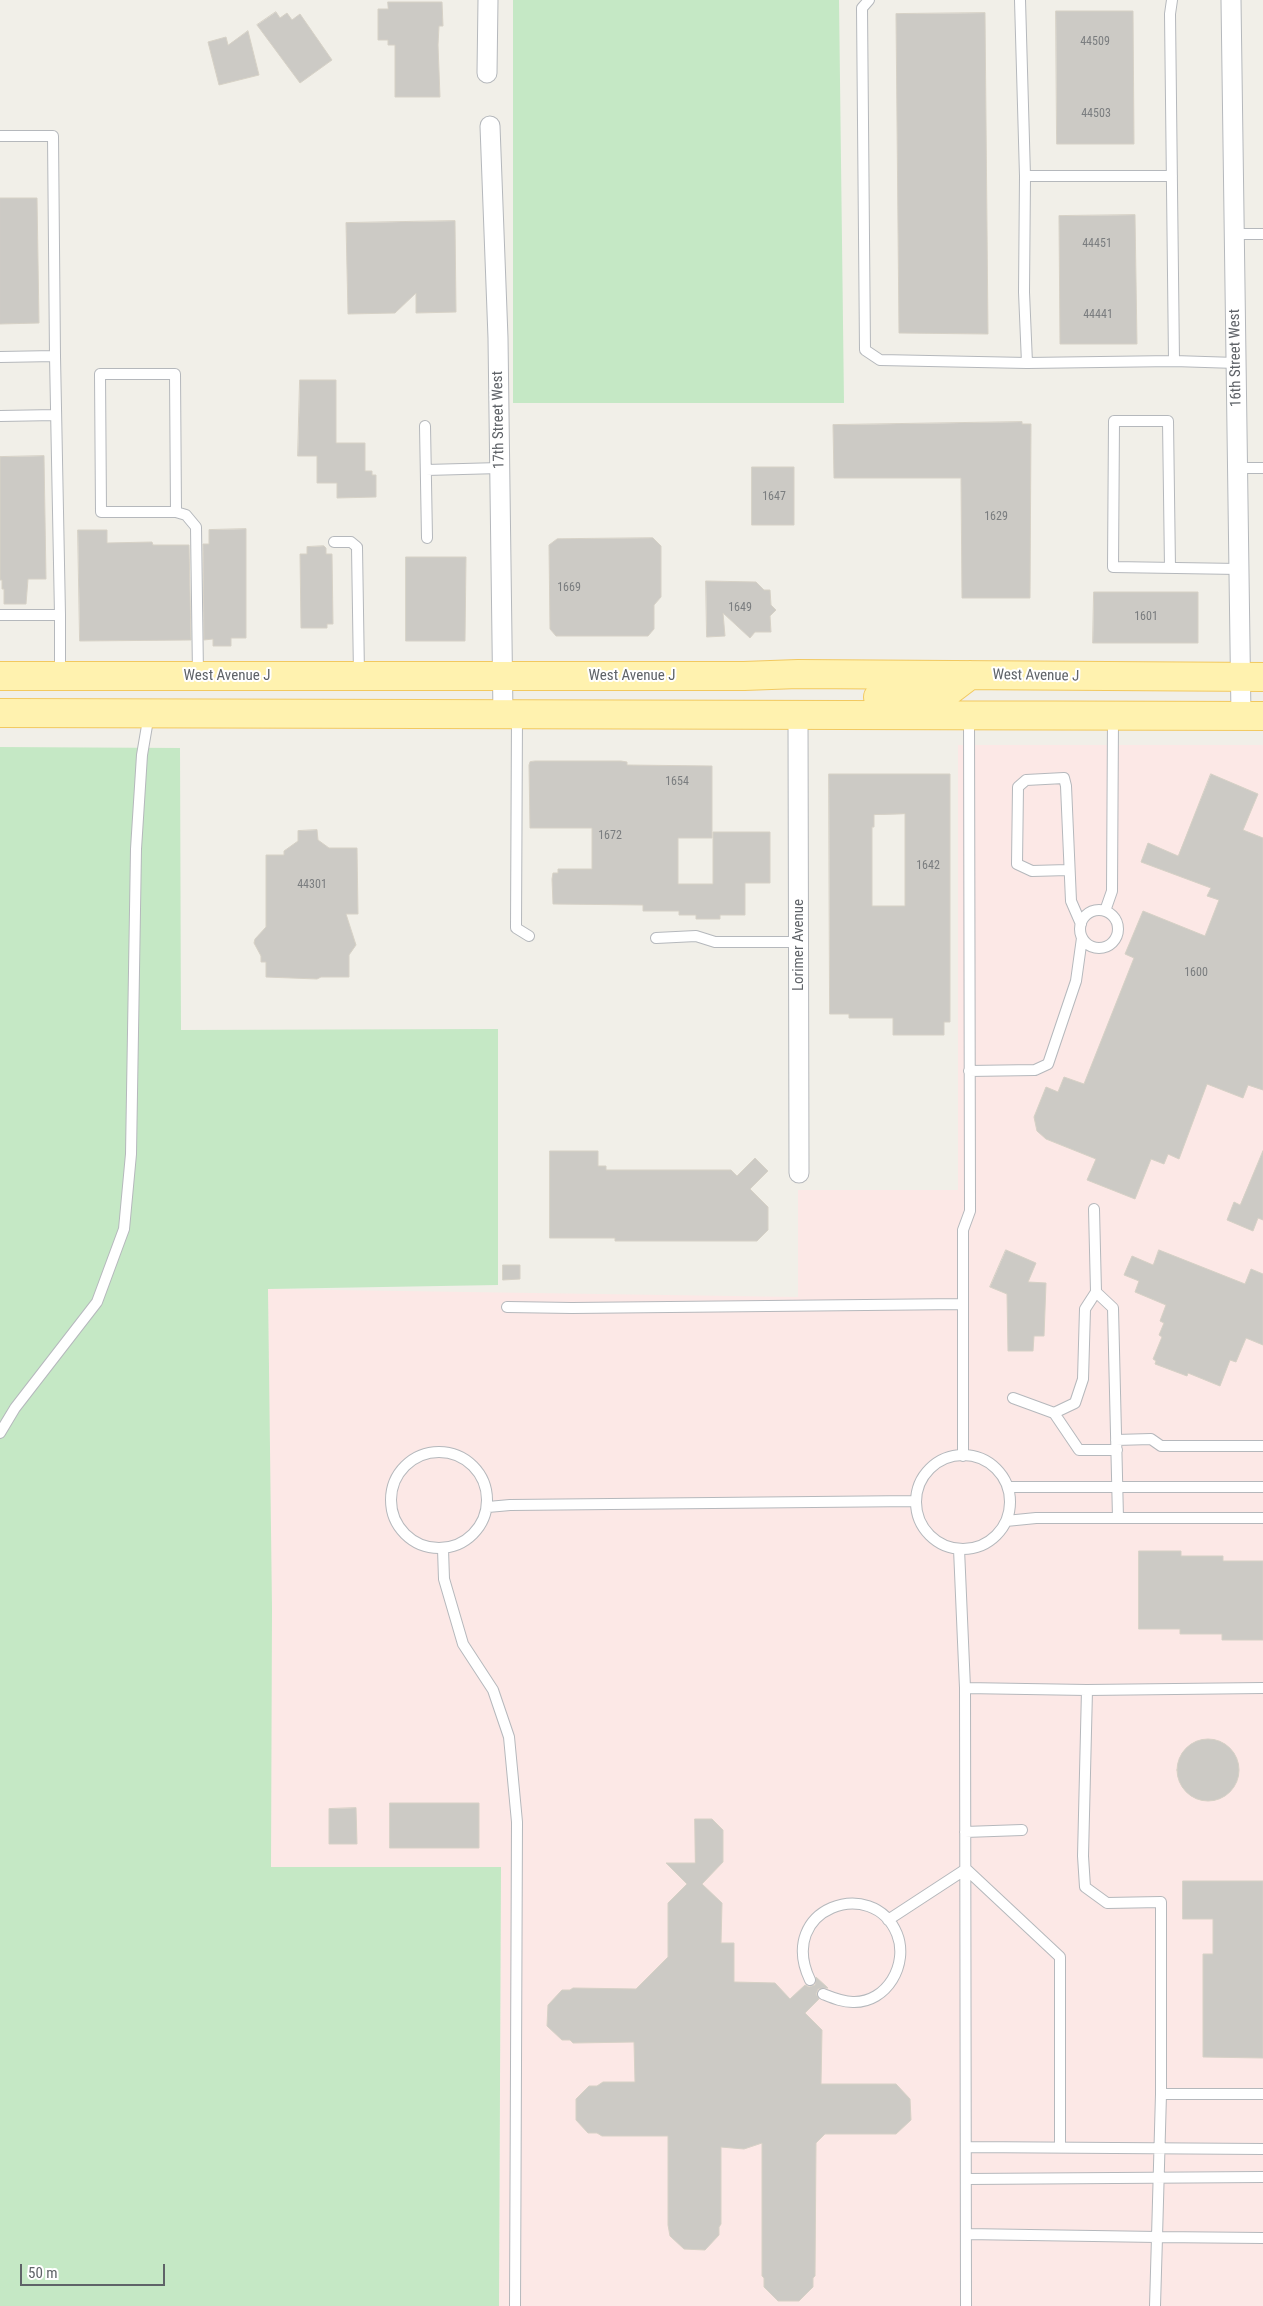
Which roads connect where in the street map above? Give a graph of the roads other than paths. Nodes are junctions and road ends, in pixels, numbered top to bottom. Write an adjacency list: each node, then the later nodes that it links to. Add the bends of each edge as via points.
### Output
1 (488, 0): 6 (street)
2 (869, 0): 16 (lane, via 862,8 865,350 880,360)
3 (1020, 0): 9 (lane)
4 (1172, 0): 10 (lane)
5 (1230, 0): 11 (street, 16th Street West)
6 (488, 73)
7 (490, 126): 21 (street, 17th Street West)
8 (0, 136): 13 (lane, via 53,136)
9 (1025, 176): 10 (lane); 16 (lane)
10 (1172, 176): 15 (lane)
11 (1234, 234): 12 (lane); 17 (street, 16th Street West)
12 (1263, 234)
13 (55, 356): 14 (lane); 18 (lane)
14 (0, 357)
15 (1174, 361): 16 (lane); 17 (lane)
16 (1027, 363)
17 (1236, 363): 22 (street, 16th Street West)
18 (56, 415): 19 (lane); 31 (lane)
19 (0, 416)
20 (425, 426): 24 (lane)
21 (500, 468): 24 (lane); 39 (street, 17th Street West)
22 (1238, 468): 23 (lane); 29 (street, 16th Street West)
23 (1263, 468)
24 (426, 470): 26 (lane)
25 (176, 512): 25 (lane, via 101,512 100,374 175,374); 37 (lane, via 186,515 196,527)
26 (427, 538)
27 (334, 542): 38 (lane, via 351,542 358,547)
28 (1170, 568): 28 (lane, via 1114,567 1114,421 1168,421); 29 (lane)
29 (1239, 569): 40 (street, 16th Street West)
30 (0, 615): 31 (lane)
31 (60, 615): 36 (lane)
32 (798, 674): 33 (main road, West Avenue J); 39 (main road, West Avenue J); 45 (main road, via 775,698 690,698)
33 (970, 675): 40 (main road, West Avenue J); 46 (main road, via 941,697 821,697)
34 (0, 676): 35 (main road, West Avenue J)
35 (31, 676): 36 (main road, West Avenue J); 41 (main road, via 11,698)
36 (60, 676): 37 (main road, West Avenue J)
37 (198, 676): 38 (main road, West Avenue J)
38 (359, 676): 39 (main road, West Avenue J)
39 (502, 676): 44 (street, 17th Street West)
40 (1252, 677): 48 (street, 16th Street West)
41 (0, 698)
42 (0, 713): 43 (main road)
43 (149, 714): 44 (main road); 65 (lane, via 142,755 136,849 132,1154 124,1229 97,1302 15,1408)
44 (510, 715): 45 (main road); 53 (lane, via 516,928)
45 (656, 715): 46 (main road)
46 (798, 716): 47 (main road); 56 (street, Lorimer Avenue)
47 (969, 716): 49 (main road); 57 (lane)
48 (1252, 716): 49 (main road)
49 (1114, 717): 51 (lane, via 1112,891)
50 (1068, 870): 50 (lane, via 1064,778 1026,780 1018,787 1017,864 1032,871); 52 (lane, via 1071,901)
51 (1105, 911): 52 (lane, via 1088,914); 55 (lane, via 1118,924 1113,942 1097,948)
52 (1081, 924): 55 (lane)
53 (529, 936)
54 (656, 938): 56 (lane, via 696,936 715,942)
55 (1082, 938): 57 (lane, via 1076,981 1048,1064 1035,1070)
56 (799, 942): 58 (street, Lorimer Avenue)
57 (969, 1071): 61 (lane, via 970,1211 964,1230)
58 (799, 1174)
59 (1094, 1209): 60 (lane)
60 (1096, 1292): 64 (lane, via 1085,1309 1083,1379 1075,1403); 66 (lane, via 1114,1308)
61 (963, 1304): 62 (lane); 68 (lane)
62 (507, 1307)
63 (1013, 1398): 64 (lane)
64 (1054, 1413): 66 (lane, via 1079,1450)
65 (0, 1433)
66 (1116, 1445): 67 (lane, via 1151,1439 1161,1446); 69 (lane)
67 (1263, 1446)
68 (964, 1456): 71 (lane, via 989,1463 997,1469); 72 (lane, via 948,1457 929,1469 917,1489)
69 (1118, 1487): 70 (lane); 71 (lane); 74 (lane)
70 (1263, 1487)
71 (1008, 1488): 76 (lane, via 1010,1504)
72 (916, 1501): 73 (lane); 78 (lane, via 916,1513 928,1534 942,1544)
73 (488, 1506): 77 (lane, via 473,1536); 77 (lane, via 482,1477 471,1463 460,1456 437,1452 419,1456 405,1466 392,1492 395,1520 410,1538 431,1548)
74 (1118, 1518): 75 (lane); 76 (lane)
75 (1263, 1518)
76 (1006, 1521): 78 (lane, via 1000,1531 982,1545)
77 (443, 1548): 100 (lane, via 444,1579 463,1644 493,1690 509,1736 517,1822)
78 (959, 1549): 79 (lane)
79 (965, 1688): 81 (lane); 83 (lane)
80 (1263, 1688): 81 (lane)
81 (1087, 1690): 88 (lane, via 1085,1887 1106,1903 1162,1902)
82 (1022, 1830): 83 (lane)
83 (965, 1832): 84 (lane)
84 (966, 1869): 85 (lane); 90 (lane); 91 (lane, via 1060,1956)
85 (888, 1920): 86 (lane, via 876,1910 860,1904 843,1904 828,1909 815,1919 806,1933 802,1949 803,1965); 87 (lane, via 897,1933 900,1965 883,1991 869,1999 854,2002)
86 (810, 1980)
87 (823, 1994)
88 (1161, 2094): 89 (lane); 92 (lane)
89 (1263, 2094)
90 (966, 2146): 91 (lane); 96 (lane)
91 (1060, 2148): 92 (lane)
92 (1160, 2149): 93 (lane); 94 (lane)
93 (1263, 2149)
94 (1159, 2176): 95 (lane); 96 (lane); 98 (lane)
95 (1263, 2177)
96 (967, 2180): 97 (lane)
97 (966, 2234): 98 (lane); 101 (lane)
98 (1157, 2237): 99 (lane); 102 (lane)
99 (1263, 2238)
100 (515, 2306)
101 (966, 2306)
102 (1156, 2306)

